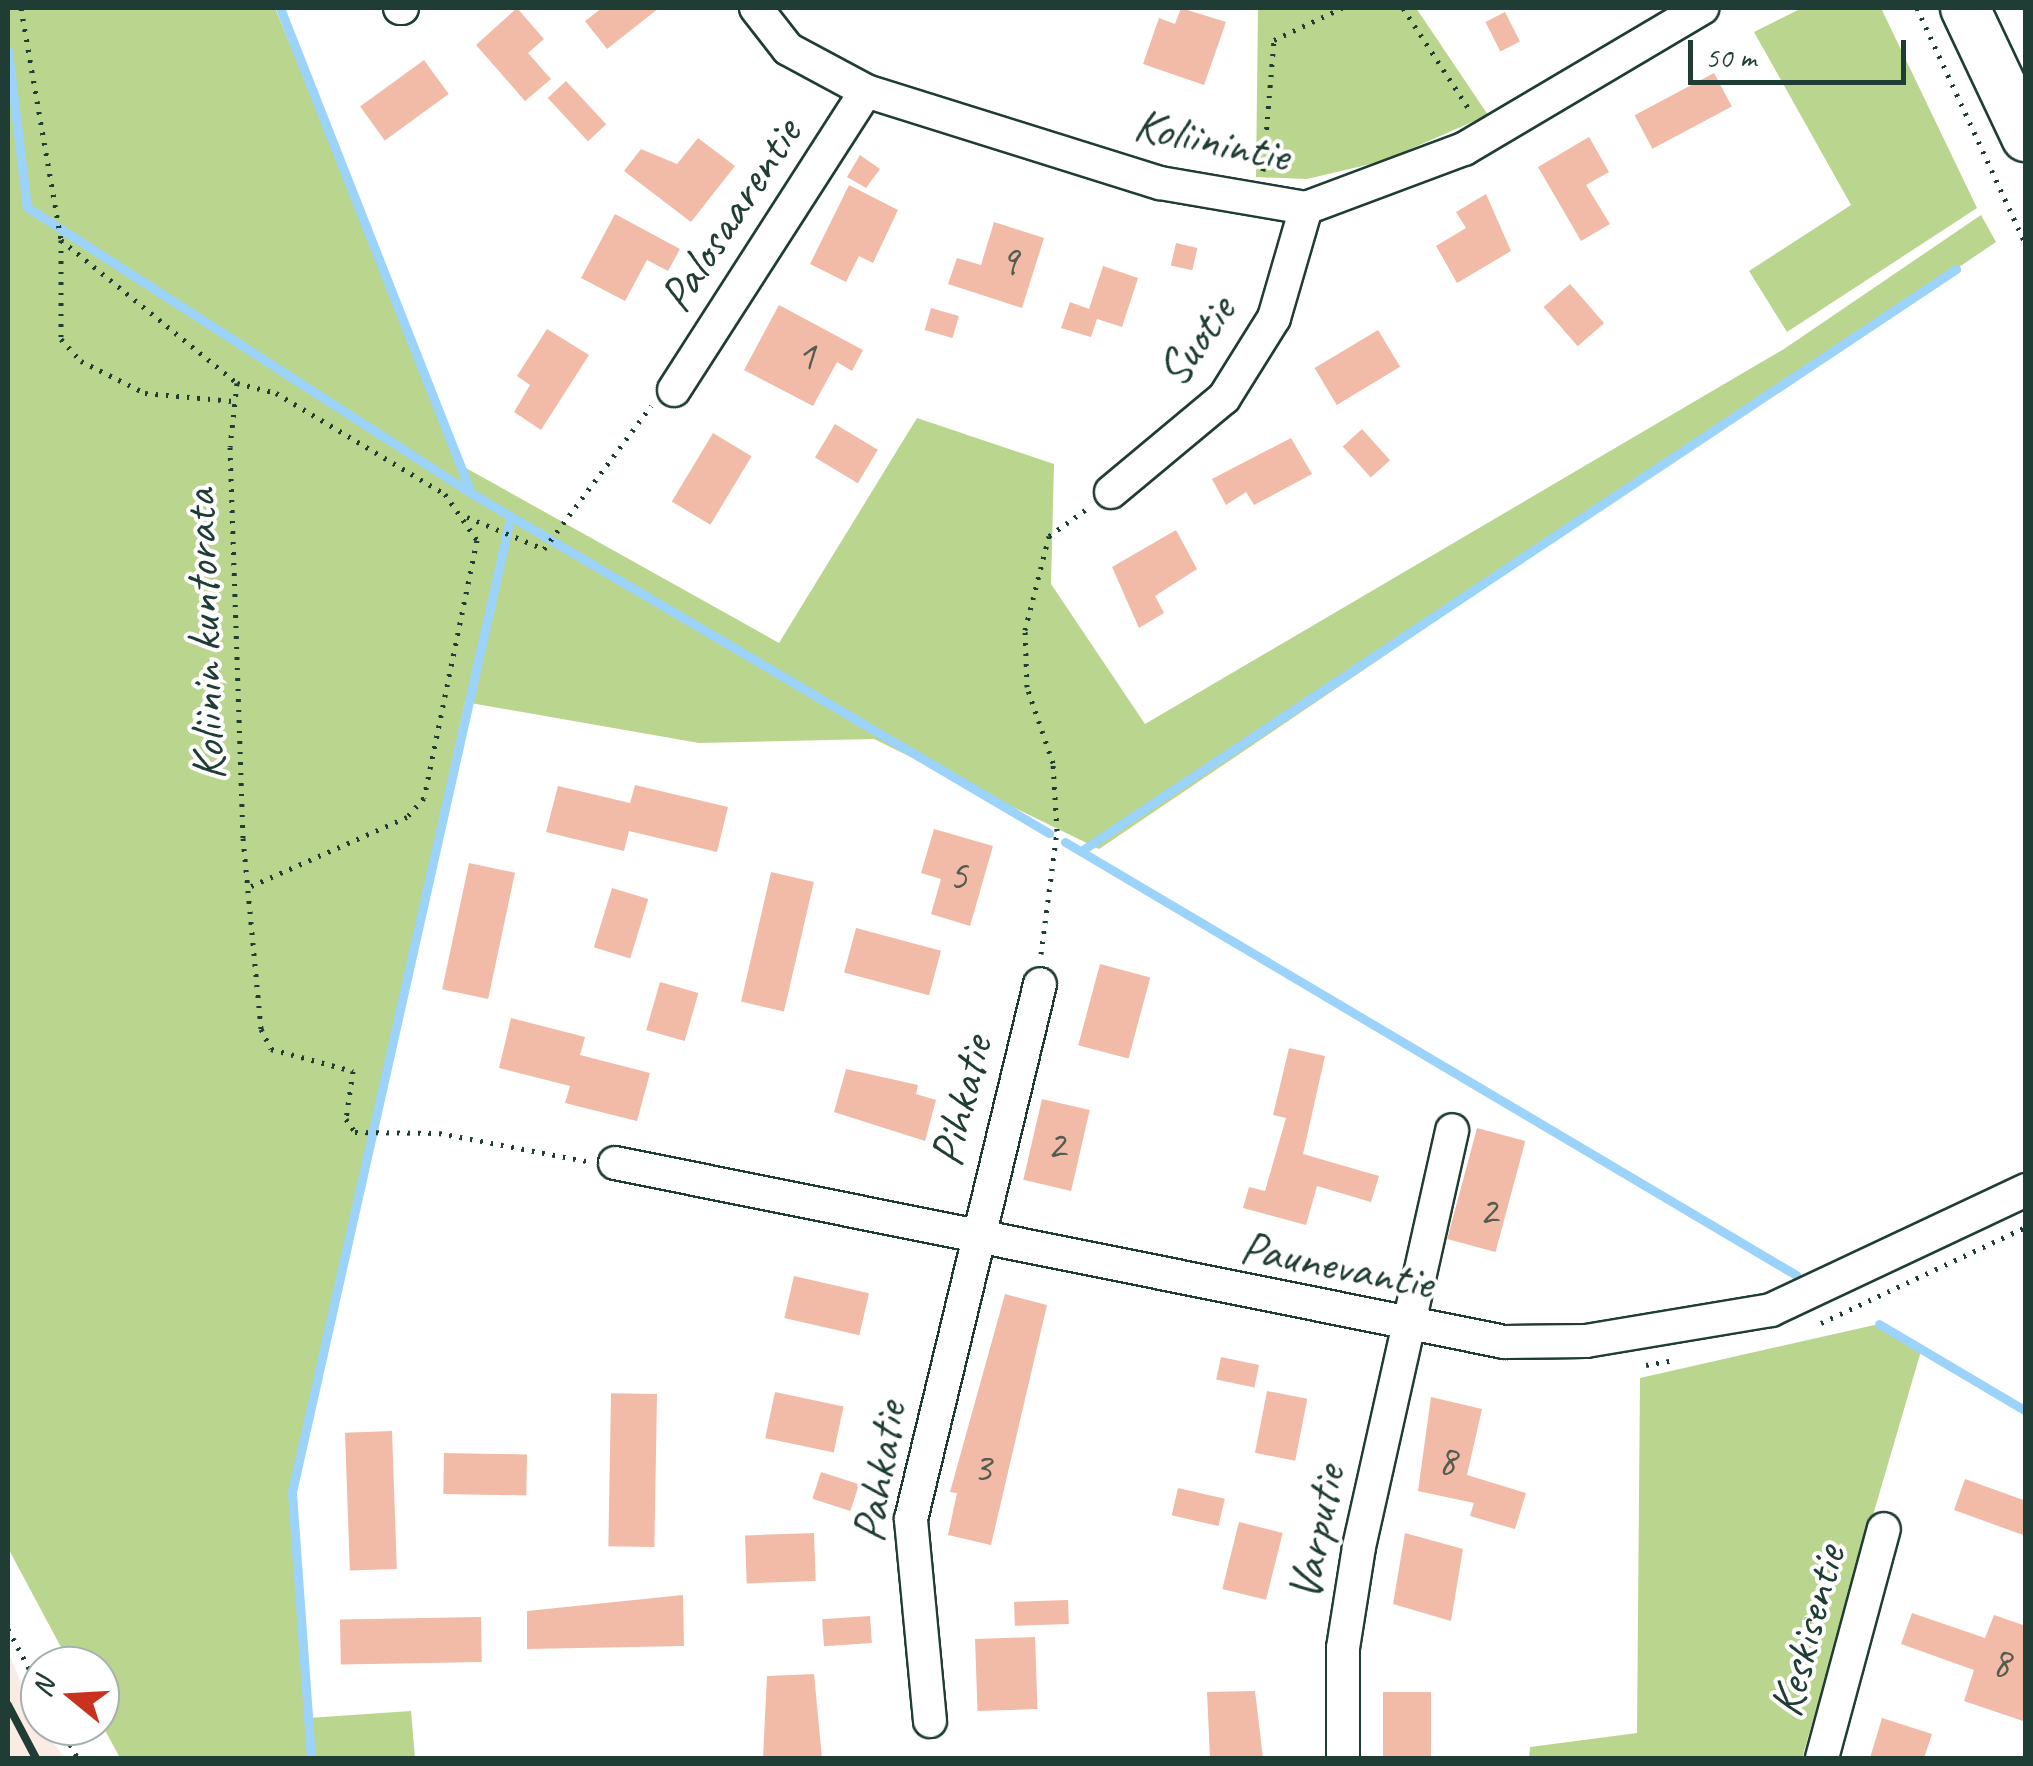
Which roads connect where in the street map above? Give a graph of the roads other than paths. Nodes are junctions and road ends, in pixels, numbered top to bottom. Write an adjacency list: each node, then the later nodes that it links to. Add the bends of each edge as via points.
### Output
1 (756, 8): 4 (street, Koliinintie, via 788,49)
2 (1702, 8): 6 (street, Koliinintie, via 1485,136)
3 (1965, 8): 5 (main road)
4 (866, 90): 6 (street, Koliinintie, via 1160,182); 7 (street, Palosaarentie)
5 (2026, 137)
6 (1306, 208): 8 (street, Suotie, via 1274,318 1224,398)
7 (674, 390)
8 (1110, 492)
9 (1040, 984): 13 (street, Pihkatie)
10 (1452, 1130): 14 (street, Varputie)
11 (614, 1162): 13 (street, Paunevantie)
12 (2026, 1190): 14 (street, Paunevantie, via 1771,1310 1586,1342)
13 (976, 1242): 14 (street, Paunevantie); 16 (street, Pahkatie, via 911,1519)
14 (1409, 1330): 17 (street, Varputie, via 1346,1631)
15 (1884, 1529): 18 (street, Keskisentie)
16 (930, 1721)
17 (1343, 1758)
18 (1822, 1758)

